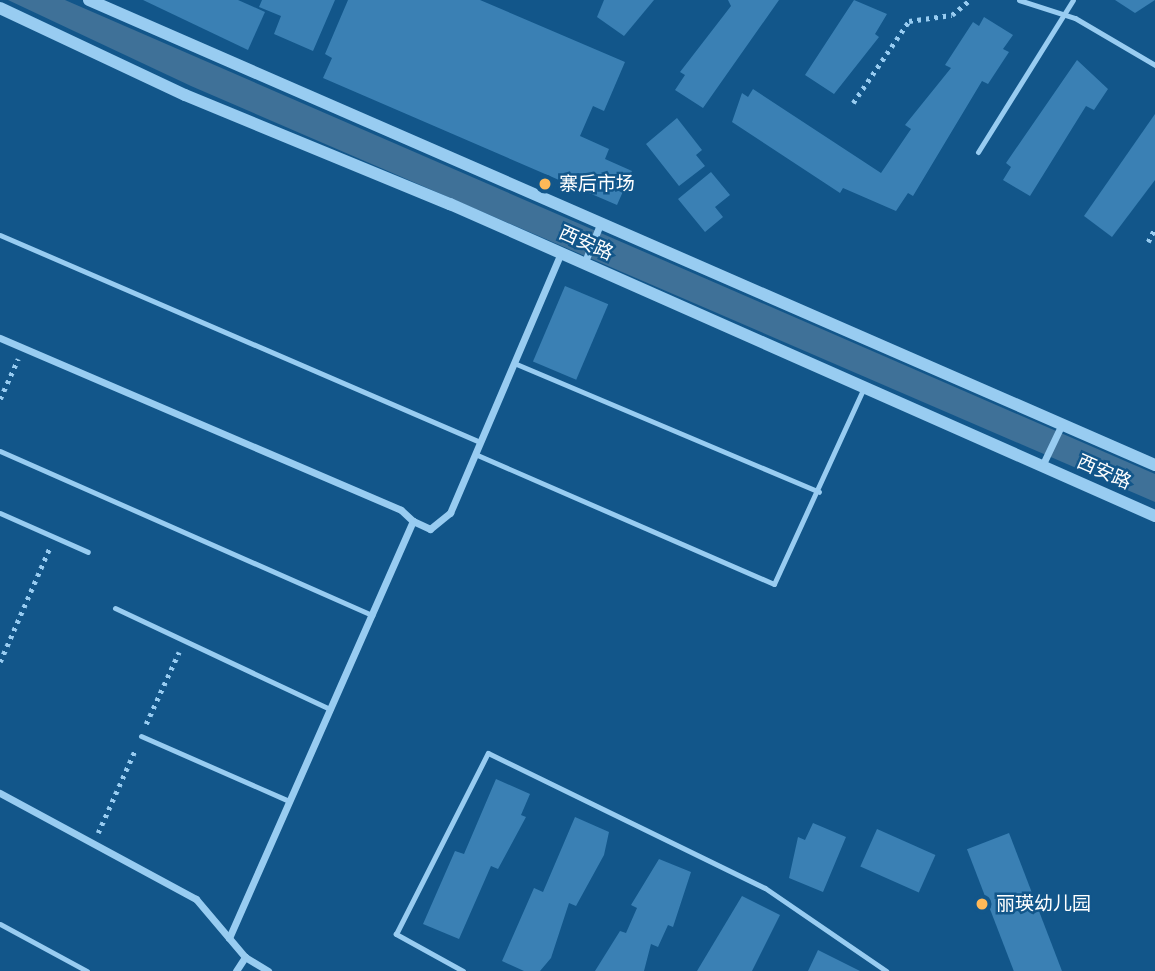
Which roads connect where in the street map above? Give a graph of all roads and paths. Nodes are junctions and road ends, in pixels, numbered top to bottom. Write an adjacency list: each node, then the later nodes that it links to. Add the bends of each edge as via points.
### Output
1 (89, 0): 10 (street, 西安路)
2 (970, 0): 8 (path, via 952,15 909,21)
3 (1019, 0): 6 (lane)
4 (1073, 0): 6 (lane)
5 (0, 8): 14 (street, 西安路, via 185,95)
6 (1065, 14): 7 (lane); 9 (lane)
7 (1155, 65)
8 (853, 103)
9 (978, 152)
10 (600, 225): 15 (street); 21 (street, 西安路)
11 (1155, 228): 13 (path)
12 (0, 235): 22 (lane)
13 (1148, 242)
14 (561, 253): 15 (street, 西安路); 18 (street)
15 (585, 261): 19 (street, 西安路)
16 (0, 338): 17 (street)
17 (23, 348): 20 (path); 30 (street, via 401,510)
18 (514, 363): 22 (street); 27 (lane)
19 (864, 387): 25 (street, 西安路); 27 (lane)
20 (0, 400)
21 (1060, 427): 25 (street); 26 (street, 西安路)
22 (480, 442): 24 (street)
23 (0, 451): 34 (lane)
24 (475, 454): 27 (lane, via 774,584); 30 (street, via 450,513 430,529)
25 (1044, 463): 29 (street, 西安路)
26 (1155, 465)
27 (818, 492)
28 (0, 513): 31 (lane)
29 (1155, 516)
30 (413, 521): 34 (street)
31 (55, 537): 32 (lane); 35 (path)
32 (88, 552)
33 (115, 608): 36 (lane)
34 (372, 615): 36 (street)
35 (0, 662)
36 (330, 709): 39 (street)
37 (141, 736): 39 (lane)
38 (0, 793): 41 (street, via 196,899)
39 (289, 801): 41 (street)
40 (0, 924): 43 (lane)
41 (229, 938): 42 (street)
42 (245, 957): 44 (street); 45 (street)
43 (87, 971)
44 (236, 971)
45 (268, 971)
46 (463, 971): 47 (lane, via 396,934 488,754 765,888)
47 (886, 971)

